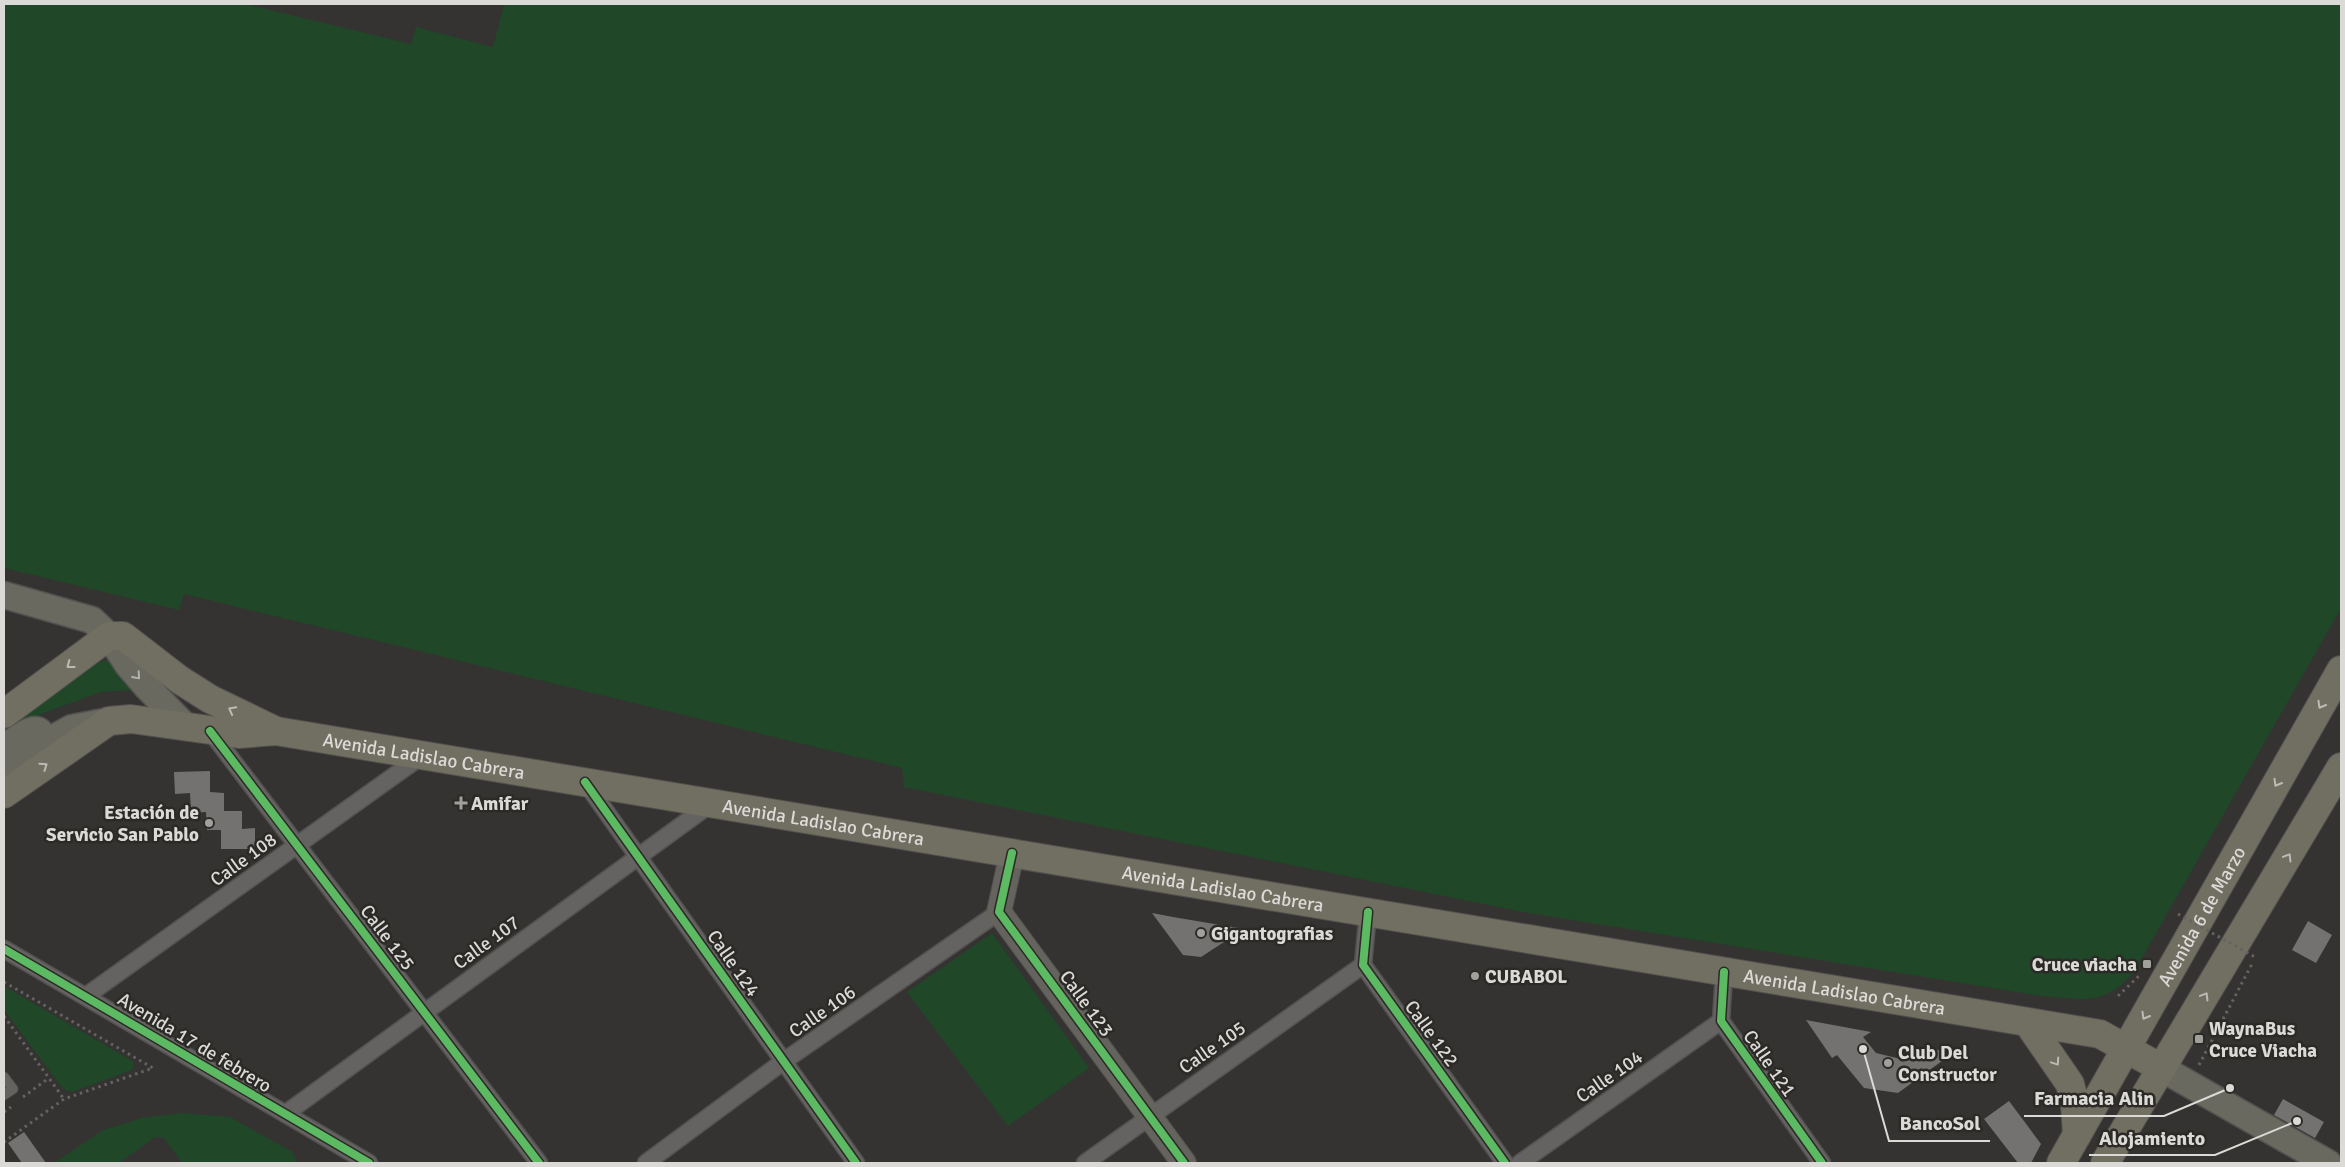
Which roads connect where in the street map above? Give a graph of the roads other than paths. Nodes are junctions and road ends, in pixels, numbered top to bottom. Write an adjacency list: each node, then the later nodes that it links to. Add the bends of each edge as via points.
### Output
1 (4, 595): 2 (main road, via 92,620)
2 (109, 636): 4 (highway, one-way to 4); 6 (main road, one-way to 6, via 128,665 165,708); 7 (highway, Avenida Ladislao Cabrera, one-way to 2, via 210,699 123,636)
3 (2341, 670): 28 (highway, Avenida 6 de Marzo, one-way to 28)
4 (4, 714)
5 (109, 721): 6 (highway, Avenida Ladislao Cabrera, via 132,719); 8 (main road, Avenida Ladislao Cabrera); 14 (highway, one-way to 5)
6 (198, 729): 7 (highway, Avenida Ladislao Cabrera, via 239,734); 16 (street, Calle 125)
7 (276, 731): 10 (highway, Avenida Ladislao Cabrera)
8 (35, 738): 9 (main road, Avenida Ladislao Cabrera); 12 (main road, Avenida Ladislao Cabrera)
9 (4, 748)
10 (422, 755): 13 (highway, Avenida Ladislao Cabrera); 16 (street, Calle 108)
11 (2341, 767): 30 (highway, one-way to 11)
12 (4, 772)
13 (585, 782): 15 (highway, Avenida Ladislao Cabrera); 18 (street, Calle 124)
14 (4, 794)
15 (712, 803): 17 (highway, Avenida Ladislao Cabrera); 18 (street, Calle 107)
16 (298, 845): 24 (street, Calle 108); 25 (street, Calle 125)
17 (1012, 853): 19 (street); 20 (highway, Avenida Ladislao Cabrera)
18 (638, 856): 25 (street, Calle 107); 29 (street, Calle 124)
19 (999, 912): 29 (street, Calle 106); 34 (street, Calle 123)
20 (1368, 912): 22 (street); 23 (highway, Avenida Ladislao Cabrera)
21 (4, 949): 24 (street, Avenida 17 de febrero)
22 (1363, 964): 34 (street, Calle 105); 42 (street, Calle 122)
23 (1724, 972): 26 (street, Calle 121); 27 (highway, Avenida Ladislao Cabrera)
24 (86, 996): 33 (street, Avenida 17 de febrero)
25 (424, 1012): 33 (street, Calle 107); 37 (street, Calle 125)
26 (1720, 1021): 43 (street, Calle 104); 44 (street, Calle 121)
27 (2028, 1023): 28 (highway, Avenida Ladislao Cabrera, via 2100,1034); 35 (highway, one-way to 35, via 2070,1084)
28 (2128, 1048): 30 (highway, Avenida Ladislao Cabrera); 35 (highway, Avenida 6 de Marzo)
29 (784, 1061): 38 (street, Calle 106); 39 (street, Calle 124)
30 (2161, 1068): 46 (highway); 47 (main road)
31 (4, 1076): 32 (lane, via 13,1089)
32 (4, 1095)
33 (285, 1114): 36 (street, Avenida 17 de febrero)
34 (1150, 1116): 40 (street, Calle 105); 41 (street, Calle 123)
35 (2077, 1135): 45 (highway, Avenida 6 de Marzo)
36 (369, 1163)
37 (539, 1163)
38 (646, 1163)
39 (856, 1163)
40 (1085, 1163)
41 (1184, 1163)
42 (1505, 1163)
43 (1520, 1163)
44 (1822, 1163)
45 (2061, 1163)
46 (2105, 1163)
47 (2328, 1163)

